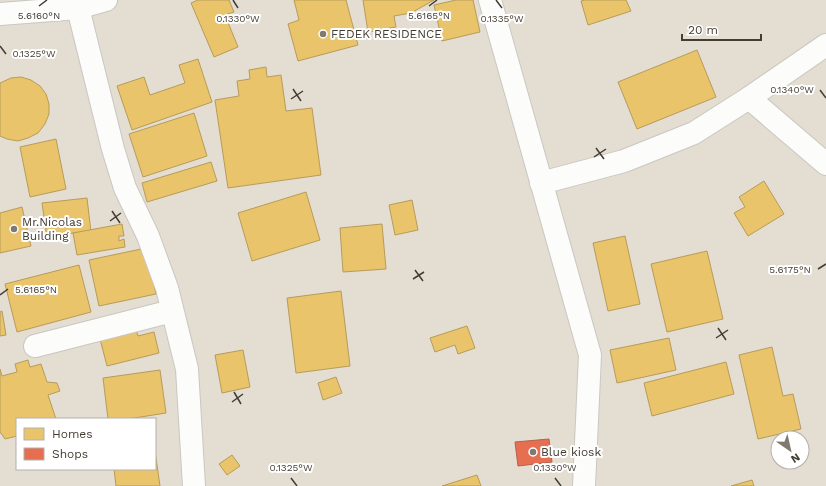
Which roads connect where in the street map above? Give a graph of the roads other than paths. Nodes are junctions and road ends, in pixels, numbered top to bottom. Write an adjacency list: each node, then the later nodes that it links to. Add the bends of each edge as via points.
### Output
1 (106, 0): 3 (street)
2 (490, 0): 8 (street)
3 (78, 8): 4 (street); 9 (street, via 123,181 148,236 167,288)
4 (0, 14)
5 (826, 45): 6 (street)
6 (749, 98): 7 (street); 8 (street, via 694,133 624,161)
7 (826, 164)
8 (542, 183): 12 (street, via 590,355)
9 (172, 311): 10 (street); 11 (street, via 187,369)
10 (35, 346)
11 (194, 486)
12 (584, 486)

